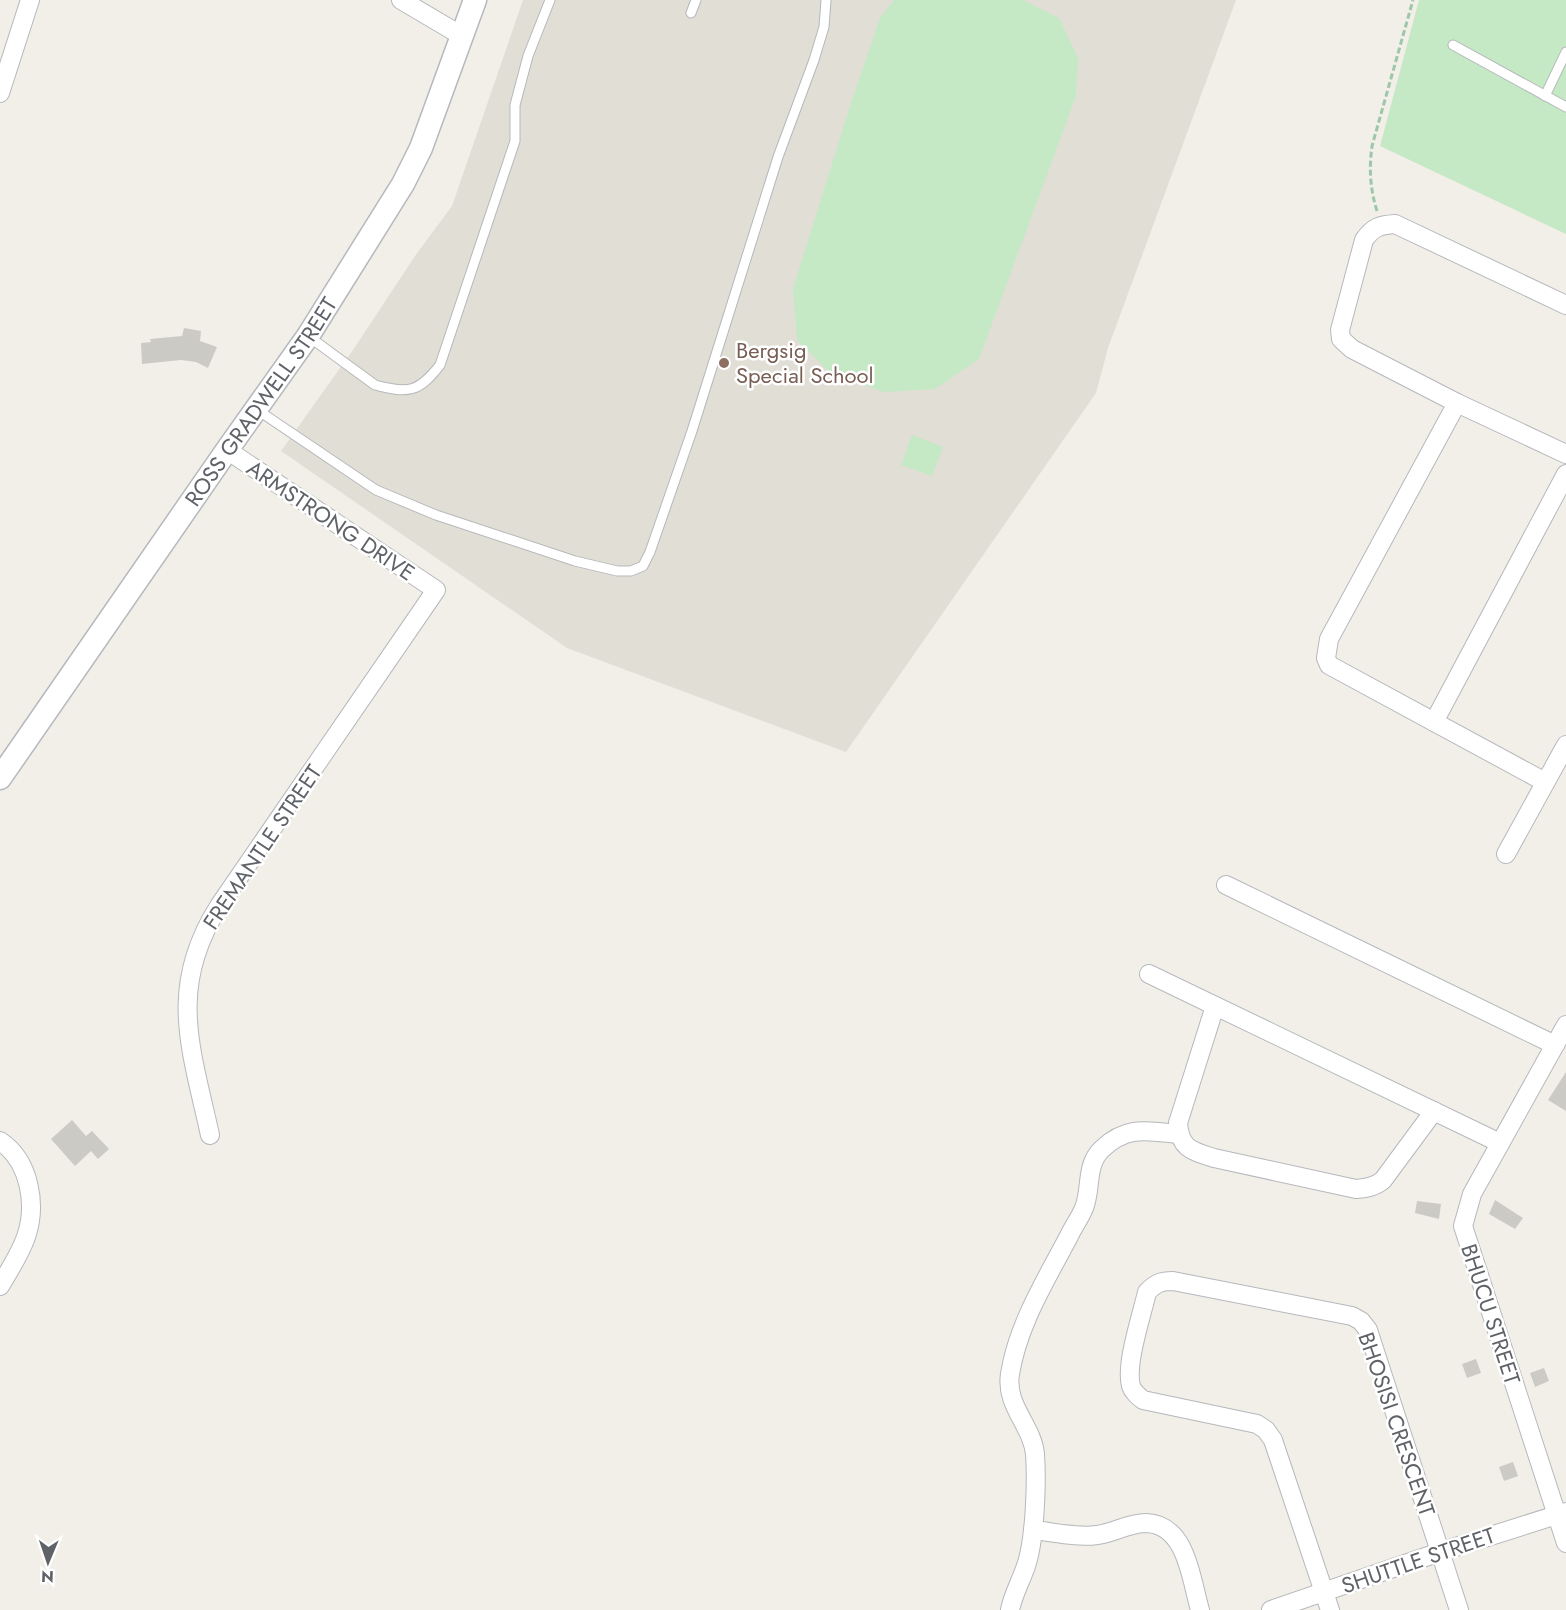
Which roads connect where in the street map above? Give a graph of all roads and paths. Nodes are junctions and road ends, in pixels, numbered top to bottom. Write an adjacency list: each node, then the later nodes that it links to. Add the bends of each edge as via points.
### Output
1 (30, 0): 12 (street)
2 (401, 0): 9 (street)
3 (475, 0): 9 (street, ROSS GRADWELL STREET)
4 (550, 0): 17 (lane, via 528,56 516,105 515,141 440,365 422,385 388,388 375,385)
5 (696, 0): 8 (lane)
6 (826, 0): 19 (lane, via 824,27 814,60 778,157 692,431 643,566 617,571 575,561 390,498)
7 (1413, 0): 15 (path, via 1372,146 1370,178)
8 (691, 13)
9 (462, 36): 17 (street, ROSS GRADWELL STREET, via 421,148 403,184)
10 (1454, 45): 13 (lane)
11 (1566, 52): 13 (lane)
12 (0, 93)
13 (1545, 96): 14 (lane)
14 (1566, 107)
15 (1381, 225): 16 (street, via 1395,224); 18 (street, via 1364,240 1341,319 1341,339 1352,349)
16 (1566, 305)
17 (308, 336): 19 (street, ROSS GRADWELL STREET)
18 (1457, 403): 21 (street); 24 (street, via 1326,651 1329,665)
19 (256, 409): 20 (street, ROSS GRADWELL STREET)
20 (227, 450): 23 (street, ARMSTRONG DRIVE); 26 (street, ROSS GRADWELL STREET)
21 (1566, 454)
22 (1566, 474): 24 (street)
23 (436, 590): 36 (street, FREMANTLE STREET, via 219,906 198,947 186,995 187,1027)
24 (1434, 722): 27 (street)
25 (1566, 745): 27 (street)
26 (0, 778)
27 (1545, 782): 28 (street)
28 (1506, 854)
29 (1226, 885): 33 (street)
30 (1149, 974): 31 (street)
31 (1215, 1006): 34 (street); 35 (street, via 1178,1123)
32 (1566, 1025): 33 (street, BHUCU STREET)
33 (1555, 1045): 38 (street, BHUCU STREET)
34 (1434, 1111): 35 (street, via 1383,1180 1356,1189 1214,1158 1189,1148); 38 (street)
35 (1178, 1134): 41 (street, via 1136,1130 1113,1141 1095,1157 1084,1207 1027,1317 1009,1376 1012,1399 1035,1453)
36 (210, 1135)
37 (0, 1142): 39 (street, via 21,1162 31,1200 26,1238)
38 (1500, 1143): 40 (street, BHUCU STREET, via 1472,1194 1463,1226)
39 (0, 1286)
40 (1561, 1513): 42 (street, BHUCU STREET); 43 (street, SHUTTLE STREET)
41 (1033, 1530): 45 (street, via 1027,1563); 46 (street, via 1094,1536 1134,1524 1159,1526 1177,1538)
42 (1566, 1543)
43 (1440, 1552): 44 (street, SHUTTLE STREET); 44 (street, BHOSISI CRESCENT, via 1368,1330 1361,1322 1352,1316 1173,1281 1154,1285 1147,1292 1129,1370 1131,1387 1143,1400 1257,1424 1266,1430 1273,1440); 49 (street)
44 (1324, 1592): 47 (street, SHUTTLE STREET); 48 (street)
45 (1010, 1610)
46 (1200, 1610)
47 (1271, 1610)
48 (1330, 1610)
49 (1459, 1610)

